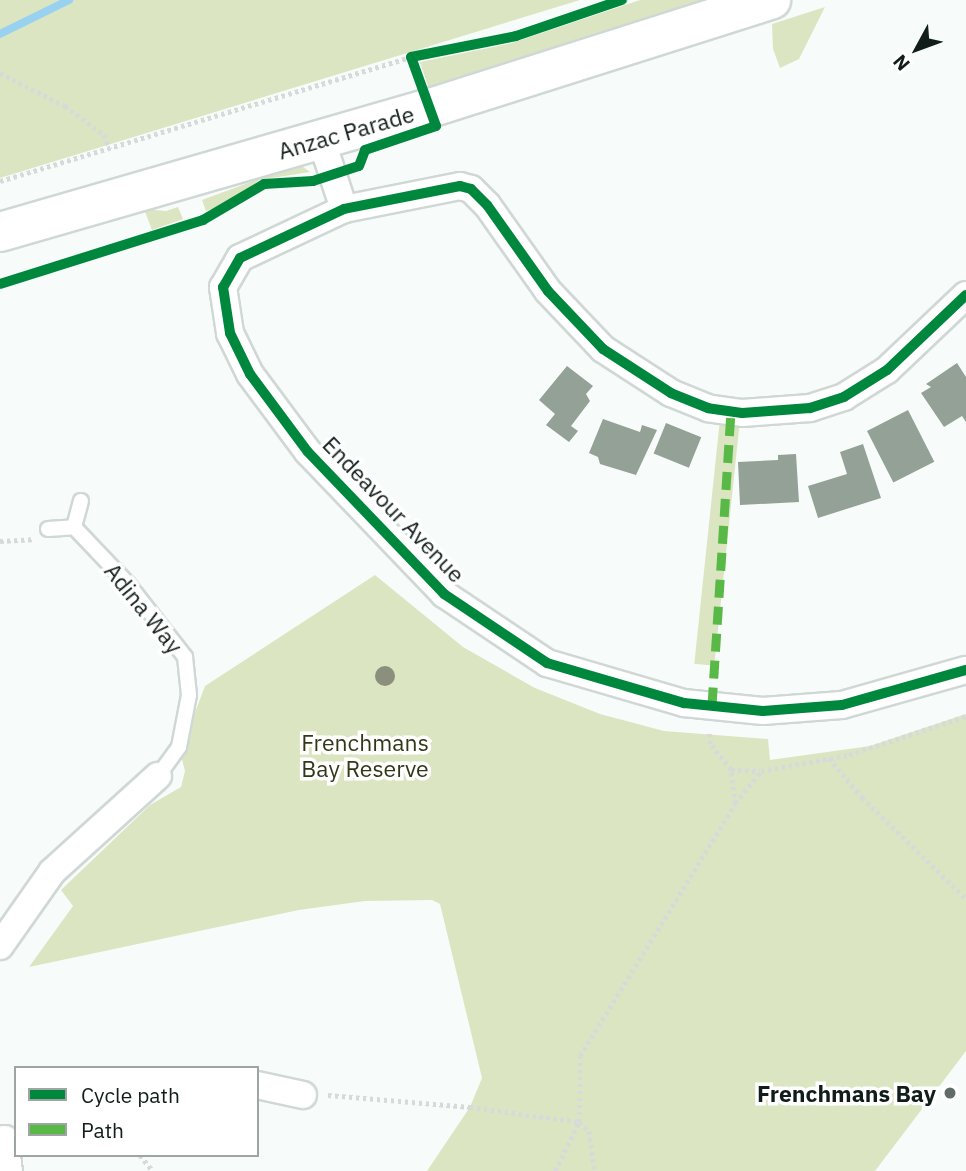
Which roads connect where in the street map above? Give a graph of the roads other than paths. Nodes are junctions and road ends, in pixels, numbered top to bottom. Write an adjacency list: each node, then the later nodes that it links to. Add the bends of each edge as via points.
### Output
1 (771, 0): 2 (main road, Anzac Parade)
2 (321, 139): 3 (street); 4 (main road, Anzac Parade)
3 (344, 209): 5 (street, Endeavour Avenue, via 449,185 471,189 554,299 603,349 671,393 726,411 789,411 844,397 887,370); 9 (street, Endeavour Avenue, via 240,258 222,287 230,333 250,374 308,452 444,594 547,663 602,682 712,705 763,711 842,705)
4 (0, 232)
5 (966, 295)
6 (81, 501): 7 (lane)
7 (74, 527): 8 (lane); 10 (lane, Adina Way, via 128,584 185,657 189,695 179,747)
8 (48, 529)
9 (966, 670)
10 (158, 776): 11 (street, via 52,872)
11 (0, 946)
12 (259, 1085): 13 (street)
13 (303, 1095)
14 (7, 1138): 15 (street)
15 (9, 1171)

